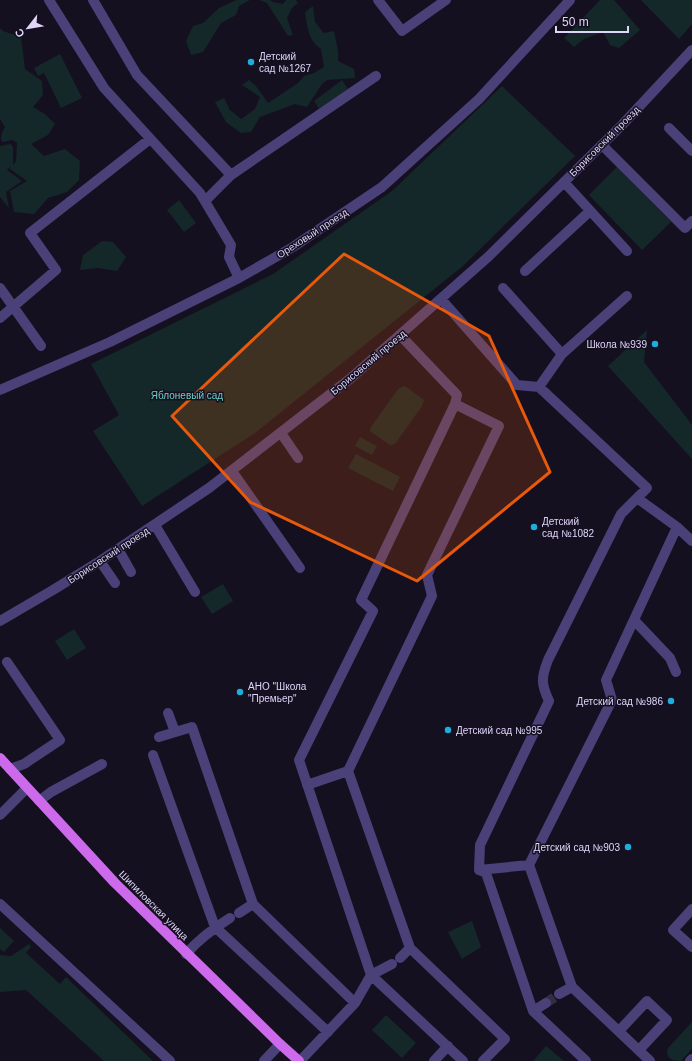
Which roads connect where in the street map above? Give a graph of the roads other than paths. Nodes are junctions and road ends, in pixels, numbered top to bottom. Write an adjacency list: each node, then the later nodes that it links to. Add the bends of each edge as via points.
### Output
1 (49, 0): 9 (street, via 104,88)
2 (93, 0): 12 (street, via 137,75)
3 (378, 0): 4 (street, via 402,31)
4 (446, 0)
5 (570, 0): 19 (street, Ореховый проезд, via 478,99 382,187 293,247)
6 (692, 50): 10 (street, Борисовский проезд)
7 (376, 76): 12 (street)
8 (669, 128): 11 (street)
9 (150, 139): 14 (street); 24 (street, via 30,234 56,270)
10 (602, 145): 13 (street, Борисовский проезд); 16 (street, via 685,228)
11 (692, 151)
12 (231, 175): 14 (street)
13 (564, 182): 15 (street); 23 (street, Борисовский проезд)
14 (204, 200): 19 (street, via 231,246 228,257)
15 (590, 211): 17 (street); 18 (street)
16 (692, 221)
17 (627, 251)
18 (525, 271)
19 (239, 278): 30 (street, Ореховый проезд, via 110,342)
20 (0, 288): 24 (street)
21 (504, 288): 28 (street)
22 (627, 296): 28 (street)
23 (441, 300): 26 (street, Борисовский проезд); 29 (street, via 517,385)
24 (13, 308): 25 (street); 27 (street)
25 (0, 318)
26 (400, 336): 31 (street, via 457,395); 32 (street, Борисовский проезд)
27 (41, 346)
28 (562, 354): 29 (street)
29 (539, 387): 35 (street, via 647,488)
30 (0, 390)
31 (455, 404): 56 (street, via 499,426 427,575 432,596); 57 (street, via 361,600 373,611 299,760)
32 (281, 433): 33 (street); 34 (street, Борисовский проезд)
33 (298, 458)
34 (232, 471): 36 (street, Борисовский проезд); 41 (street)
35 (637, 498): 37 (street); 62 (street, via 621,514 548,660 542,687 549,701 480,845)
36 (155, 525): 39 (street, Борисовский проезд); 44 (street)
37 (677, 527): 38 (street); 45 (street)
38 (692, 540)
39 (118, 549): 40 (street, Борисовский проезд); 42 (street)
40 (100, 561): 43 (street); 46 (street, Борисовский проезд)
41 (300, 568)
42 (131, 572)
43 (114, 583)
44 (195, 592)
45 (634, 620): 48 (street, via 670,658); 61 (street, via 606,680 612,700)
46 (0, 621)
47 (8, 662): 55 (street, via 60,740 24,764)
48 (676, 672)
49 (168, 713): 50 (street)
50 (175, 732): 51 (street); 64 (street, via 192,727)
51 (159, 737)
52 (153, 755): 66 (street)
53 (0, 758): 55 (main road, Шипиловская улица)
54 (102, 764): 59 (street)
55 (10, 769): 58 (main road, Шипиловская улица)
56 (348, 771): 57 (street); 68 (street)
57 (308, 785): 70 (street)
58 (27, 788): 59 (main road, Шипиловская улица); 60 (street)
59 (39, 801): 69 (main road, Шипиловская улица, via 115,884)
60 (0, 815)
61 (529, 865): 62 (street); 71 (street)
62 (479, 870): 75 (street, via 486,873)
63 (0, 904): 82 (street)
64 (253, 904): 66 (street); 73 (street)
65 (692, 909): 67 (street, via 673,930)
66 (216, 927): 69 (street, via 196,942); 77 (street)
67 (692, 947)
68 (410, 948): 70 (street, via 396,961); 87 (street, via 505,1039)
69 (186, 954): 78 (main road, Шипиловская улица)
70 (371, 976): 73 (street); 79 (street)
71 (572, 987): 72 (street); 76 (street)
72 (559, 994)
73 (355, 1003): 77 (street)
74 (546, 1003): 75 (street)
75 (533, 1011): 88 (street)
76 (619, 1031): 80 (street); 80 (street, via 647,1001 667,1020)
77 (328, 1032): 84 (street)
78 (280, 1044): 83 (street); 84 (main road, Шипиловская улица)
79 (448, 1046): 85 (street); 86 (street)
80 (639, 1050): 89 (street)
81 (692, 1059): 90 (street)
82 (170, 1061)
83 (264, 1061)
84 (299, 1061)
85 (434, 1061)
86 (463, 1061)
87 (483, 1061)
88 (586, 1061)
89 (650, 1061)
90 (690, 1061)

